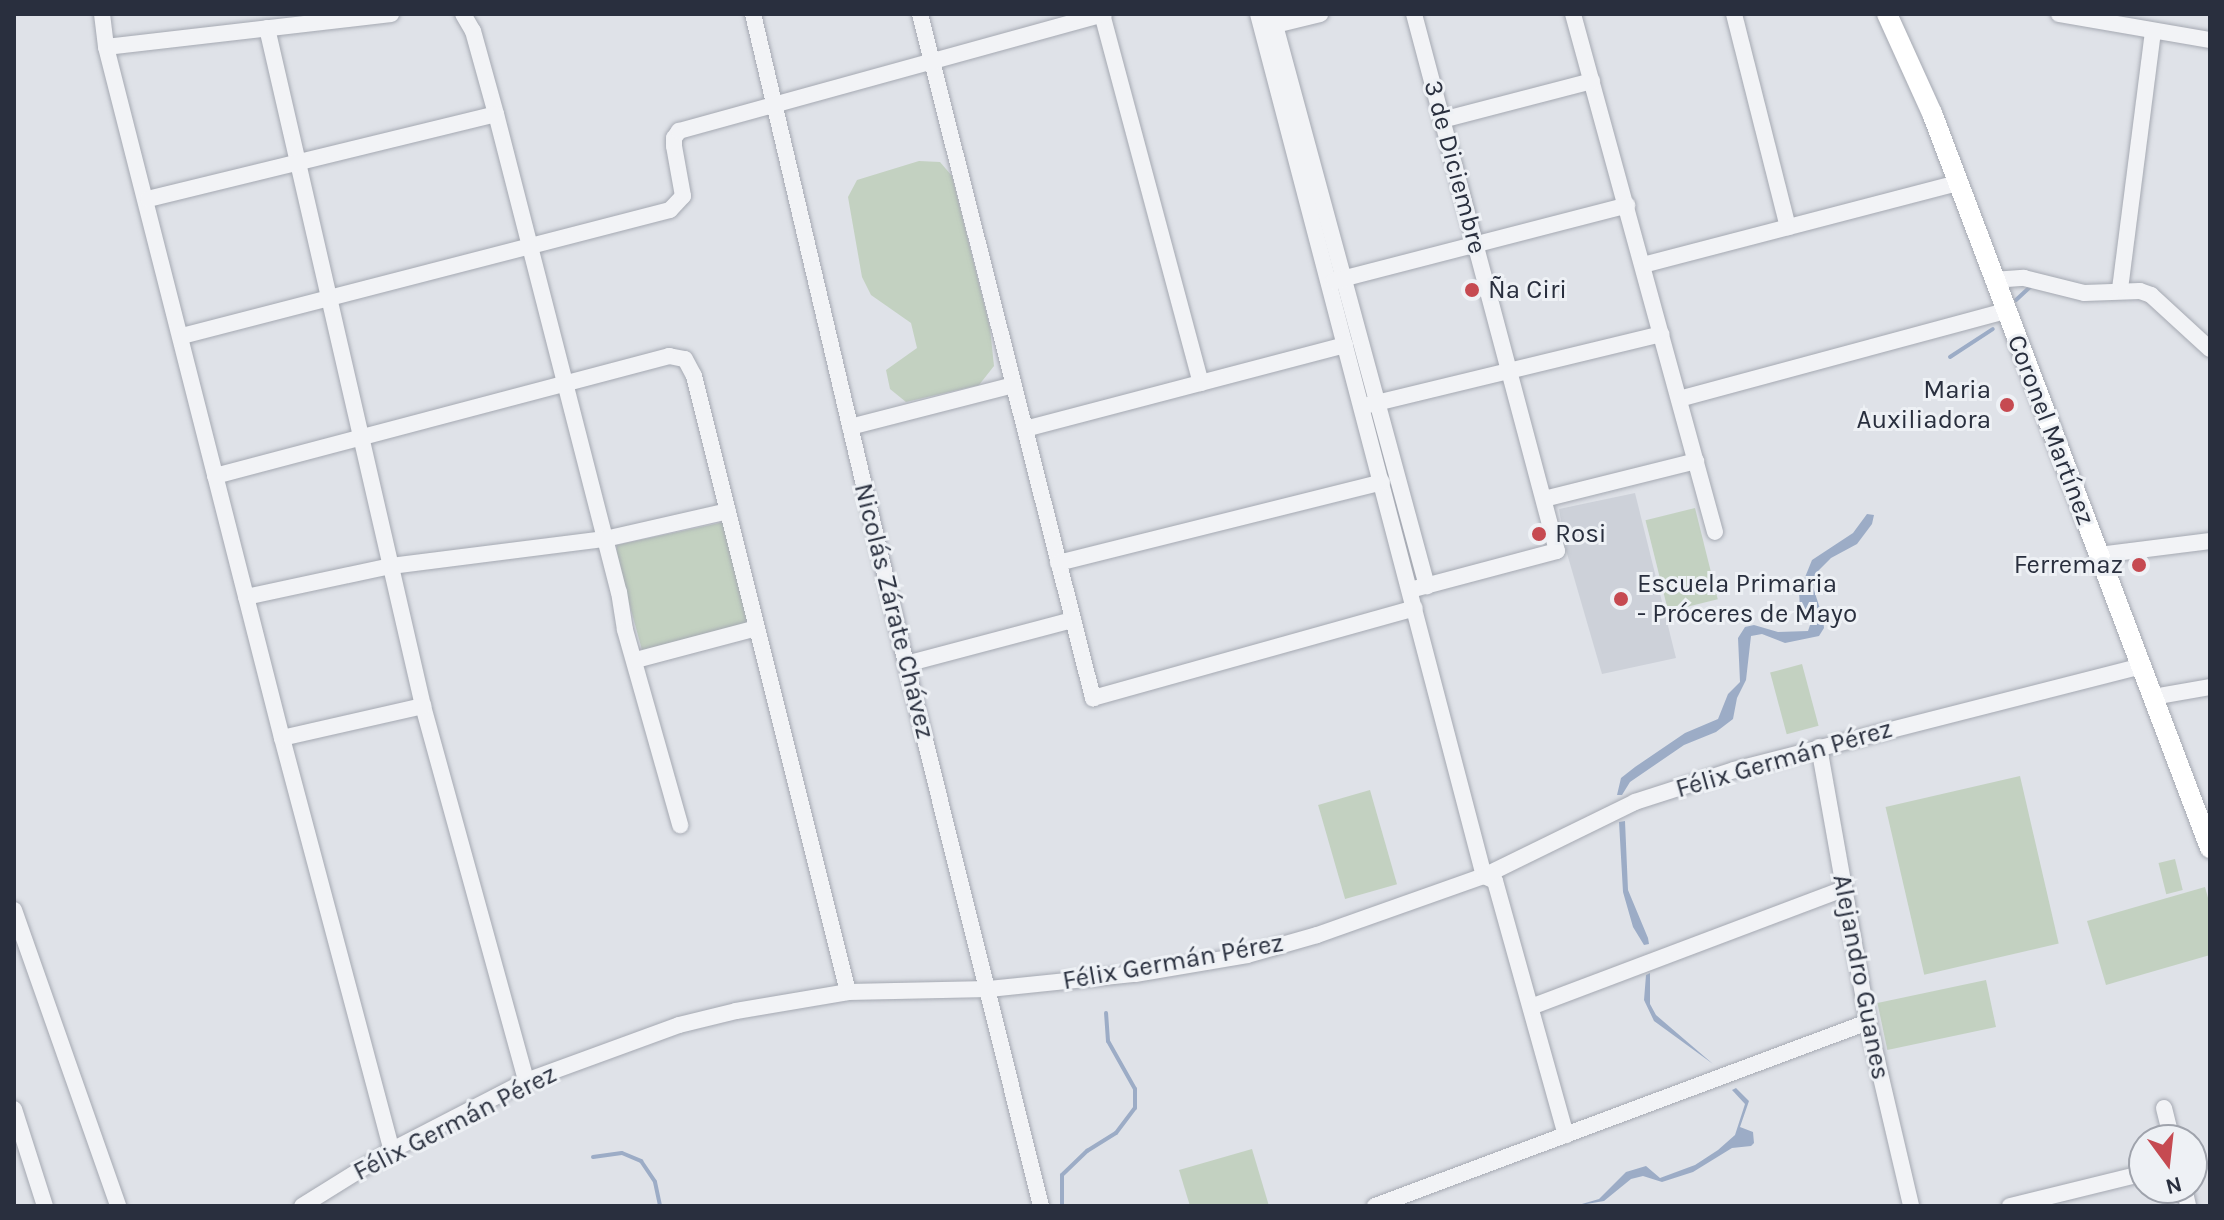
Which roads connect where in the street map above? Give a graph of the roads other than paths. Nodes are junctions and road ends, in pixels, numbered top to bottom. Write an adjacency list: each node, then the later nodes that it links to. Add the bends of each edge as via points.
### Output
1 (102, 14): 18 (street)
2 (391, 14): 15 (street)
3 (463, 14): 22 (street, via 473,31)
4 (753, 14): 21 (street, Nicolás Zárate Chávez)
5 (920, 14): 19 (street)
6 (1103, 14): 19 (street); 43 (street)
7 (1320, 14): 13 (street)
8 (1414, 14): 23 (street, 3 de Diciembre)
9 (1573, 14): 20 (street)
10 (1734, 14): 28 (street)
11 (1887, 14): 25 (main road, Coronel Martínez, via 1912,63)
12 (2059, 14): 14 (street)
13 (1266, 20): 33 (street)
14 (2135, 20): 16 (street)
15 (267, 28): 18 (street); 24 (street)
16 (2153, 31): 17 (street); 34 (street)
17 (2210, 40)
18 (106, 47): 26 (street)
19 (931, 61): 21 (street); 44 (street)
20 (1592, 81): 23 (street); 27 (street)
21 (774, 103): 30 (street, via 679,131 674,146 683,196 676,207); 47 (street, Nicolás Zárate Chávez)
22 (496, 114): 24 (street); 30 (street)
23 (1442, 120): 29 (street, 3 de Diciembre)
24 (298, 164): 26 (street); 35 (street)
25 (1957, 183): 28 (street); 32 (main road, Coronel Martínez)
26 (148, 199): 38 (street)
27 (1627, 205): 29 (street); 31 (street)
28 (1788, 227): 31 (street)
29 (1476, 244): 33 (street); 41 (street, 3 de Diciembre)
30 (530, 249): 35 (street); 42 (street)
31 (1643, 265): 37 (street)
32 (1993, 280): 34 (street, via 2024,278 2084,293); 36 (main road, Coronel Martínez)
33 (1336, 281): 39 (street); 46 (street)
34 (2120, 289): 40 (street, via 2151,295)
35 (330, 299): 38 (street); 49 (street)
36 (2005, 311): 45 (street); 58 (main road, Coronel Martínez)
37 (1662, 334): 41 (street); 45 (street)
38 (182, 336): 51 (street)
39 (1345, 345): 43 (street); 46 (street)
40 (2210, 349)
41 (1509, 371): 46 (street); 53 (street, 3 de Diciembre)
42 (564, 383): 49 (street); 54 (street, via 669,356 685,359 694,376); 56 (street)
43 (1201, 383): 48 (street)
44 (1014, 385): 47 (street); 48 (street)
45 (1679, 399): 50 (street)
46 (1369, 404): 52 (street); 61 (street)
47 (850, 427): 67 (street, Nicolás Zárate Chávez)
48 (1025, 429): 59 (street)
49 (362, 439): 51 (street); 60 (street)
50 (1696, 461): 53 (street); 55 (street)
51 (215, 476): 62 (street)
52 (1382, 482): 59 (street); 61 (street)
53 (1544, 499): 61 (street, 3 de Diciembre, via 1557,551)
54 (728, 511): 56 (street); 65 (street)
55 (1715, 532)
56 (605, 539): 60 (street); 66 (street)
57 (2210, 541): 58 (street)
58 (2099, 555): 68 (main road, Coronel Martínez)
59 (1058, 563): 64 (street)
60 (391, 566): 62 (street); 71 (street)
61 (1419, 588): 63 (street)
62 (246, 597): 72 (street)
63 (1415, 608): 64 (street, via 1093,698); 76 (street)
64 (1073, 620): 67 (street)
65 (757, 628): 66 (street); 80 (street)
66 (636, 660): 74 (street)
67 (906, 664): 79 (street, Nicolás Zárate Chávez)
68 (2139, 667): 70 (main road, Coronel Martínez); 73 (street, Félix Germán Pérez)
69 (2210, 687): 70 (street)
70 (2153, 697): 75 (main road, Coronel Martínez)
71 (423, 706): 72 (street); 83 (street)
72 (282, 738): 88 (street)
73 (1819, 747): 76 (street, Félix Germán Pérez, via 1635,802); 77 (street, Alejandro Guanes)
74 (680, 825)
75 (2210, 848)
76 (1484, 876): 79 (street, Félix Germán Pérez, via 1247,955 1135,974); 81 (street, via 1495,881)
77 (1843, 889): 81 (street); 82 (street, Alejandro Guanes)
78 (14, 910): 92 (street)
79 (989, 989): 80 (street, Félix Germán Pérez); 94 (street, Nicolás Zárate Chávez)
80 (848, 992): 83 (street, Félix Germán Pérez, via 679,1025)
81 (1531, 1007): 87 (street)
82 (1868, 1022): 87 (street); 96 (street, Alejandro Guanes)
83 (526, 1081): 88 (street, Félix Germán Pérez)
84 (2164, 1108): 86 (street)
85 (14, 1109): 91 (street)
86 (2168, 1124)
87 (1566, 1135): 95 (street)
88 (392, 1150): 93 (street, Félix Germán Pérez)
89 (2128, 1178): 90 (street)
90 (2048, 1202): 97 (street)
91 (45, 1206)
92 (118, 1206)
93 (302, 1206)
94 (1041, 1206)
95 (1375, 1206)
96 (1911, 1206)
97 (2010, 1206)

